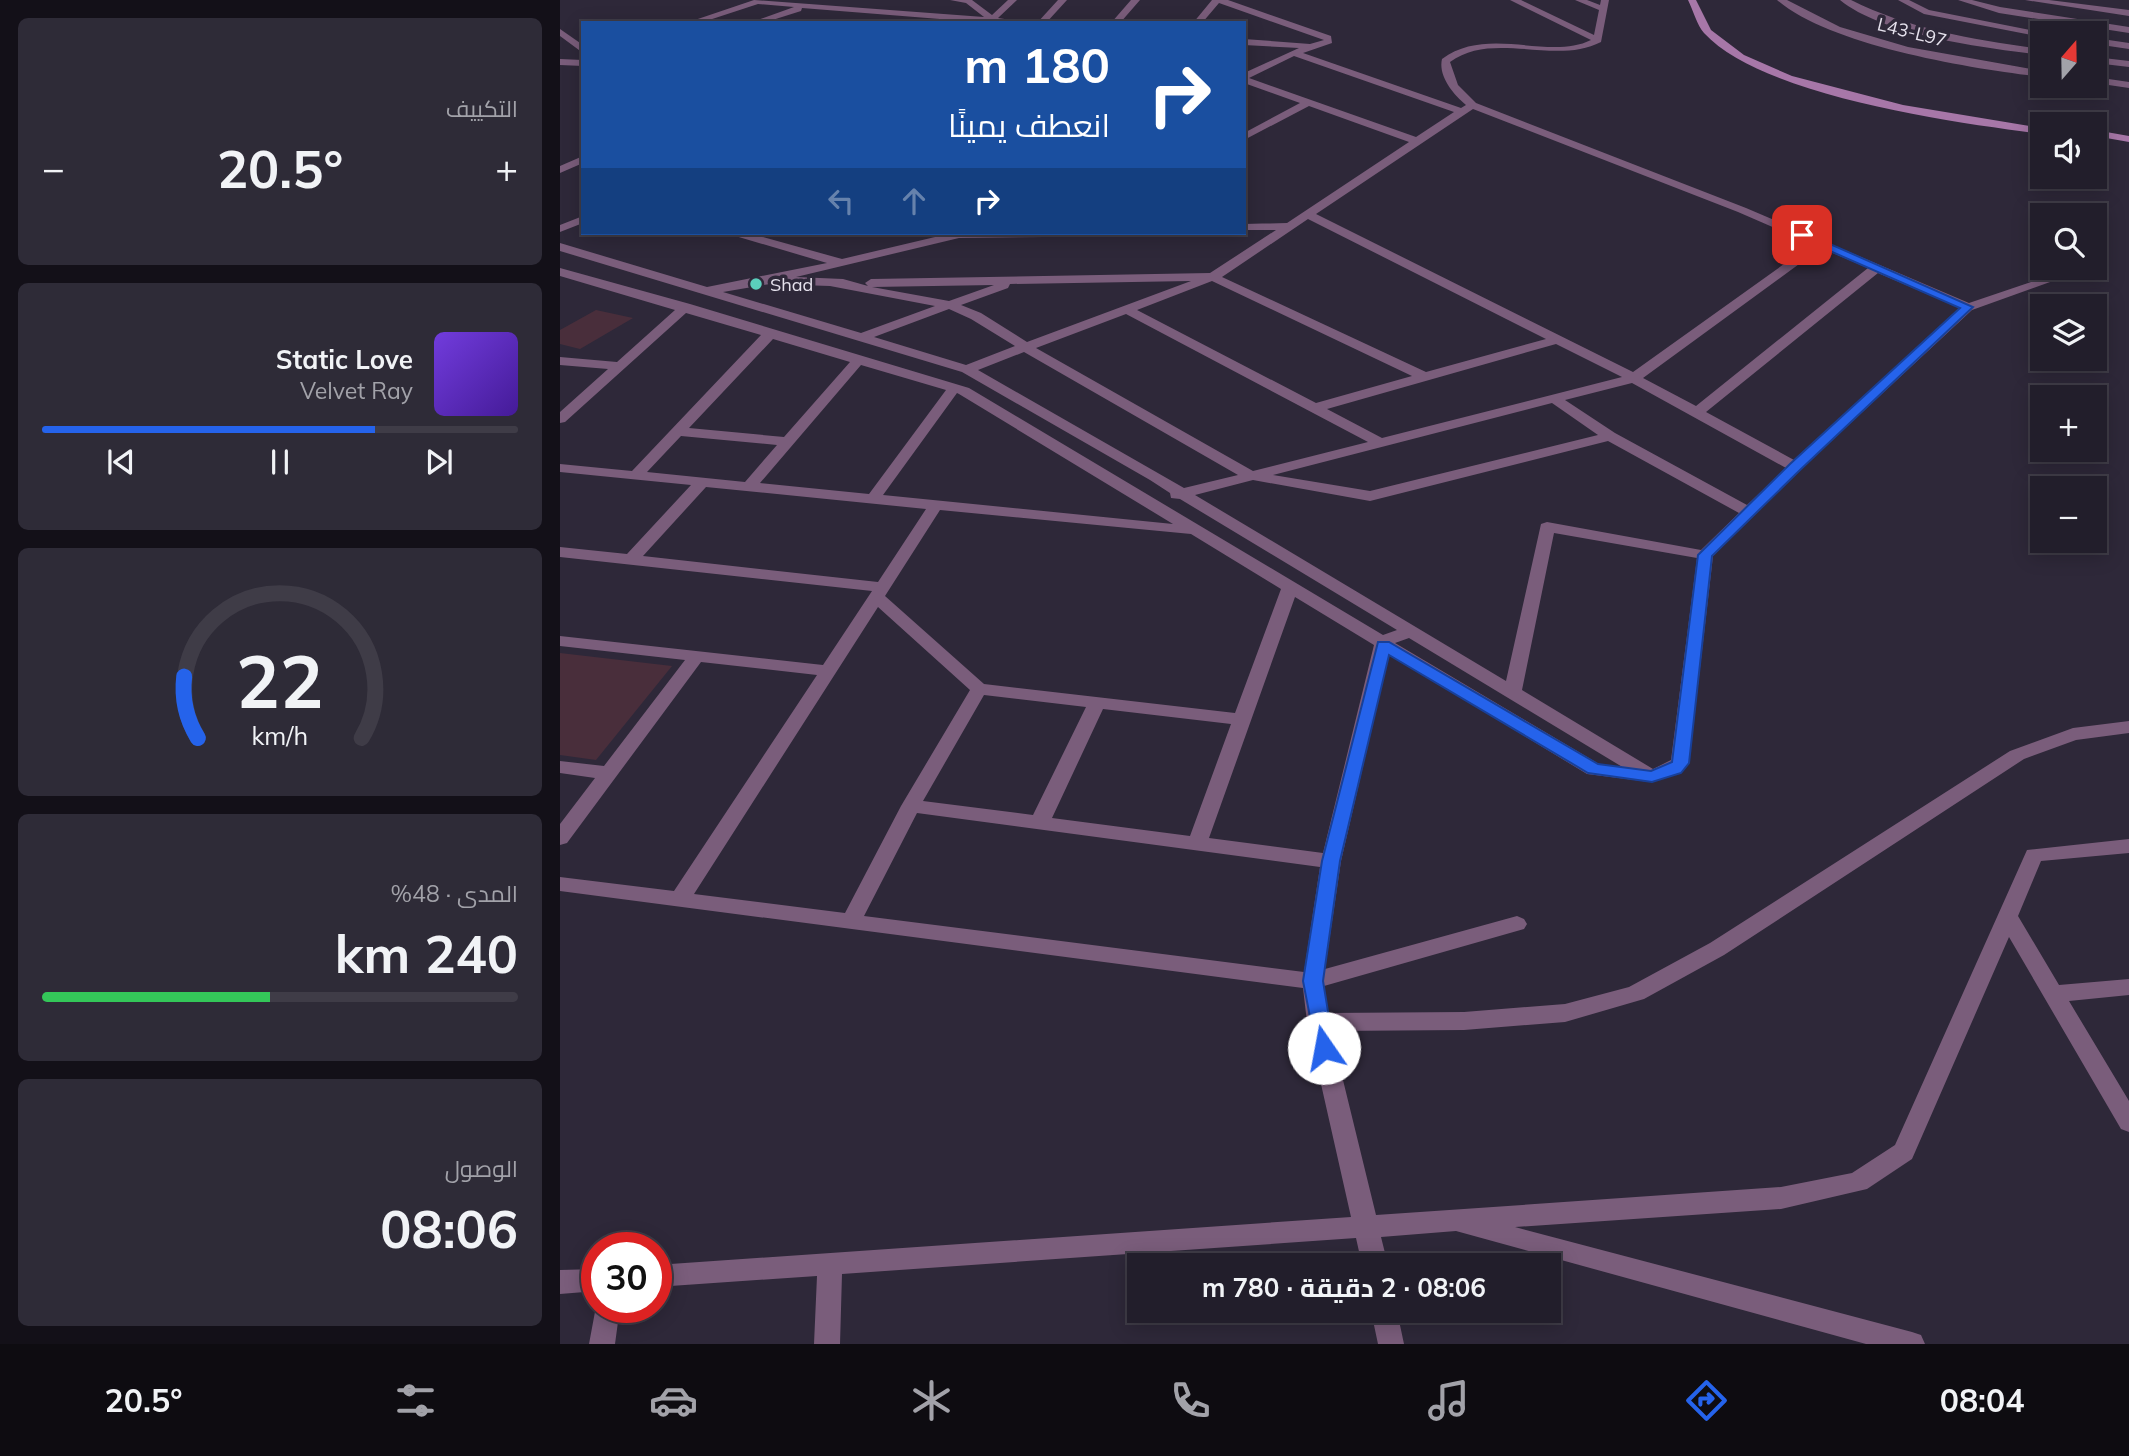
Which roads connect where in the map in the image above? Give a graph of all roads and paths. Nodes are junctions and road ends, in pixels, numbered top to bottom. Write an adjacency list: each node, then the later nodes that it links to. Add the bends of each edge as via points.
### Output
1 (954, 0): 2 (street)
2 (969, 0): 21 (street); 22 (street)
3 (1013, 0): 22 (street)
4 (1063, 0): 27 (street)
5 (1136, 0): 28 (street)
6 (1218, 0): 29 (street); 37 (street, via 1328,38)
7 (1514, 0): 33 (street)
8 (1579, 0): 17 (street)
9 (1692, 0): 53 (street, via 1699,21 1716,39 1797,80 1907,111)
10 (1703, 0): 54 (street, via 1709,19 1730,40 1807,78 1909,106)
11 (1781, 0): 46 (street, L43-L97, via 1805,17 1867,38)
12 (1844, 0): 39 (street, via 1870,15 1933,34)
13 (1902, 0): 32 (street, via 1927,12)
14 (1962, 0): 30 (street)
15 (2029, 0): 19 (street)
16 (760, 1): 18 (street); 23 (street)
17 (1604, 5): 33 (street)
18 (807, 6): 21 (street); 24 (street)
19 (2129, 13)
20 (878, 15): 25 (street)
21 (928, 15): 22 (street)
22 (992, 19): 26 (street)
23 (696, 21)
24 (759, 21)
25 (861, 21)
26 (1010, 21)
27 (1043, 21)
28 (1117, 21)
29 (1199, 21)
30 (2129, 30)
31 (560, 32): 38 (street)
32 (2030, 32)
33 (1598, 40): 52 (street, via 1585,46 1498,47 1451,54 1445,68)
34 (1246, 42): 37 (street)
35 (2107, 43): 36 (street)
36 (2129, 46)
37 (1316, 47): 40 (street)
38 (581, 48)
39 (2030, 50)
40 (1296, 53): 47 (street); 52 (street)
41 (581, 57): 43 (street)
42 (2107, 61): 45 (street)
43 (561, 62): 44 (street)
44 (581, 63)
45 (2129, 64)
46 (2030, 72)
47 (1246, 78)
48 (1246, 80): 51 (street)
49 (2107, 82): 50 (street)
50 (2129, 85)
51 (1308, 103): 55 (street); 57 (street)
52 (1468, 108): 57 (street); 68 (street, via 1742,209)
53 (2030, 126)
54 (2030, 126)
55 (1246, 136)
56 (2107, 138): 58 (street)
57 (1417, 141): 61 (street)
58 (2129, 142)
59 (581, 160): 60 (street)
60 (560, 170)
61 (1307, 214): 63 (street); 87 (street)
62 (581, 220): 65 (street)
63 (1289, 226): 64 (street); 73 (street)
64 (1246, 227)
65 (560, 229)
66 (743, 235): 70 (street)
67 (953, 235): 70 (street)
68 (1821, 243): 71 (street); 94 (street)
69 (560, 247): 78 (street)
70 (842, 263): 74 (street)
71 (1877, 267): 81 (street); 98 (street)
72 (560, 272): 80 (street)
73 (1213, 277): 76 (street); 82 (street); 93 (street)
74 (770, 280): 77 (street); 78 (street)
75 (2048, 280): 81 (street)
76 (1017, 281): 77 (street); 79 (street)
77 (832, 283): 79 (street)
78 (705, 292): 83 (street)
79 (950, 305): 86 (street); 88 (street)
80 (686, 307): 84 (street); 91 (street)
81 (1968, 307): 104 (street)
82 (1126, 309): 88 (street); 97 (street)
83 (777, 311): 84 (street); 86 (street)
84 (751, 327): 85 (street)
85 (771, 333): 89 (street); 100 (street)
86 (862, 337): 92 (street)
87 (1557, 340): 93 (street); 94 (street)
88 (1025, 347): 92 (street); 106 (street)
89 (859, 359): 95 (street); 102 (street)
90 (560, 360): 91 (street)
91 (620, 366): 99 (street)
92 (967, 369): 110 (street)
93 (1424, 377): 97 (street)
94 (1634, 379): 96 (street); 98 (street)
95 (954, 388): 111 (street); 112 (street)
96 (1553, 398): 101 (street); 103 (street)
97 (1314, 408): 103 (street)
98 (1696, 413): 104 (street)
99 (560, 419)
100 (678, 431): 102 (street); 107 (street)
101 (1610, 436): 106 (street, via 1370,496); 114 (street)
102 (788, 442): 109 (street)
103 (1381, 443): 106 (street)
104 (1795, 467): 114 (street)
105 (560, 468): 107 (street)
106 (1250, 475): 110 (street)
107 (635, 476): 108 (street)
108 (702, 482): 109 (street); 118 (street)
109 (749, 487): 111 (street)
110 (1181, 493): 112 (street); 121 (street)
111 (873, 499): 113 (street)
112 (1149, 503): 115 (street)
113 (936, 505): 115 (street); 120 (street)
114 (1750, 513): 117 (street)
115 (1195, 531): 119 (street)
116 (560, 552): 118 (street)
117 (1705, 555): 127 (street, via 1547,527); 133 (street, via 1680,763)
118 (631, 560): 120 (street)
119 (1290, 587): 123 (street); 129 (street)
120 (880, 592): 125 (street); 126 (street)
121 (1412, 632): 123 (street, via 1391,637); 127 (street)
122 (560, 641): 124 (street)
123 (1383, 645): 133 (street, via 1594,769); 139 (street)
124 (697, 656): 125 (street); 132 (street)
125 (828, 671): 141 (street)
126 (979, 689): 128 (street); 134 (street)
127 (1513, 692): 133 (street)
128 (1097, 703): 129 (street); 135 (street)
129 (1242, 720): 137 (street)
130 (2129, 727): 148 (street, via 2073,734 2017,755 1717,949 1636,993 1564,1013 1464,1021)
131 (560, 766): 132 (street)
132 (609, 773): 136 (street)
133 (1652, 777)
134 (911, 806): 135 (street); 143 (street)
135 (1040, 822): 137 (street)
136 (560, 838)
137 (1198, 843): 139 (street)
138 (2129, 846): 142 (street, via 2034,855)
139 (1331, 861): 145 (street)
140 (560, 884): 141 (street)
141 (680, 899): 143 (street)
142 (2007, 916): 147 (street); 150 (street, via 1904,1153 1858,1182 1781,1198)
143 (851, 921): 145 (street)
144 (1517, 923): 145 (street)
145 (1313, 981): 148 (street)
146 (2129, 987): 147 (street)
147 (2053, 994): 149 (street)
148 (1318, 1022): 151 (street)
149 (2128, 1118)
150 (1451, 1222): 151 (street); 162 (street)
151 (1367, 1228): 152 (street); 153 (street)
152 (1372, 1253)
153 (830, 1262): 154 (street); 160 (street)
154 (672, 1275)
155 (581, 1281): 156 (street)
156 (560, 1282)
157 (605, 1323): 159 (street)
158 (1387, 1323): 161 (street)
159 (602, 1344)
160 (827, 1344)
161 (1391, 1344)
162 (1912, 1344)

